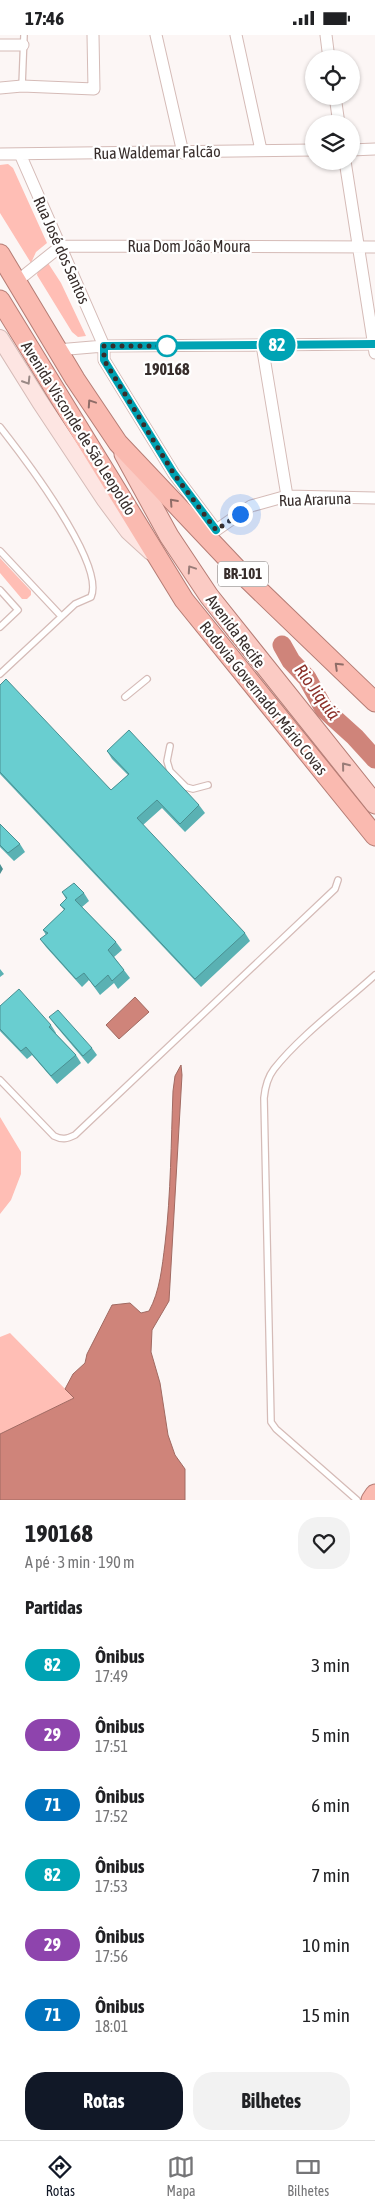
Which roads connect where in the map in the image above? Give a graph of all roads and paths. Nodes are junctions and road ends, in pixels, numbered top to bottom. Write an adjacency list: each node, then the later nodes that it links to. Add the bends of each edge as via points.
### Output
1 (93, 35): 8 (street, via 94,89)
2 (156, 35): 14 (street)
3 (236, 35): 11 (street)
4 (326, 35): 7 (street)
5 (24, 40): 6 (street); 8 (lane)
6 (0, 45)
7 (328, 50)
8 (22, 86): 9 (street)
9 (0, 88)
10 (375, 149): 13 (street)
11 (261, 150): 12 (street, Rua Waldemar Falcão); 14 (street, Rua Waldemar Falcão)
12 (305, 150)
13 (360, 150)
14 (183, 153): 16 (street, Rua Waldemar Falcão)
15 (0, 154): 16 (street, Rua Waldemar Falcão)
16 (20, 154): 18 (street, Rua José dos Santos)
17 (346, 170): 19 (street)
18 (62, 247): 19 (street, Rua Dom João Moura); 22 (street); 26 (street, Rua José dos Santos)
19 (358, 247): 20 (street, Rua Dom João Moura); 27 (street)
20 (375, 247)
21 (0, 254): 22 (highway, Avenida Visconde de São Leopoldo / BR-101)
22 (16, 282): 28 (highway, Avenida Visconde de São Leopoldo / BR-101)
23 (0, 300): 35 (highway, Avenida Visconde de São Leopoldo)
24 (0, 339): 35 (main road, one-way to 35, via 128,531)
25 (262, 345): 26 (street); 27 (street); 31 (street)
26 (104, 346): 28 (street); 33 (street, Rua José dos Santos, via 104,360)
27 (374, 347)
28 (57, 350): 30 (highway, Avenida Visconde de São Leopoldo / BR-101, one-way to 28)
29 (0, 427): 37 (lane, via 37,475 85,555 92,579 92,595)
30 (118, 443): 33 (highway, Avenida Visconde de São Leopoldo / BR-101, one-way to 30); 45 (main road, Avenida Recife, one-way to 30, via 209,596 169,536)
31 (287, 496): 32 (street, Rua Araruna); 33 (street, Rua Araruna, via 251,506)
32 (375, 498)
33 (211, 534): 42 (highway, Avenida Visconde de São Leopoldo / BR-101, one-way to 33)
34 (0, 551): 37 (lane)
35 (158, 557): 46 (highway, Rodovia Governador Mário Covas, via 184,600)
36 (0, 590): 38 (lane, via 18,610)
37 (61, 617): 39 (lane)
38 (0, 627)
39 (0, 674)
40 (147, 679): 41 (lane)
41 (125, 697)
42 (374, 701)
43 (170, 746): 44 (lane, via 167,761 170,771 186,787 193,789)
44 (208, 785)
45 (375, 804)
46 (375, 836)
47 (338, 880): 49 (lane, via 334,889 75,1135 68,1139 54,1136)
48 (375, 975): 51 (lane, via 316,1027 274,1070 268,1079 264,1098 270,1421)
49 (0, 1080)
50 (375, 1494): 52 (highway)
51 (357, 1500)
52 (372, 1500)

